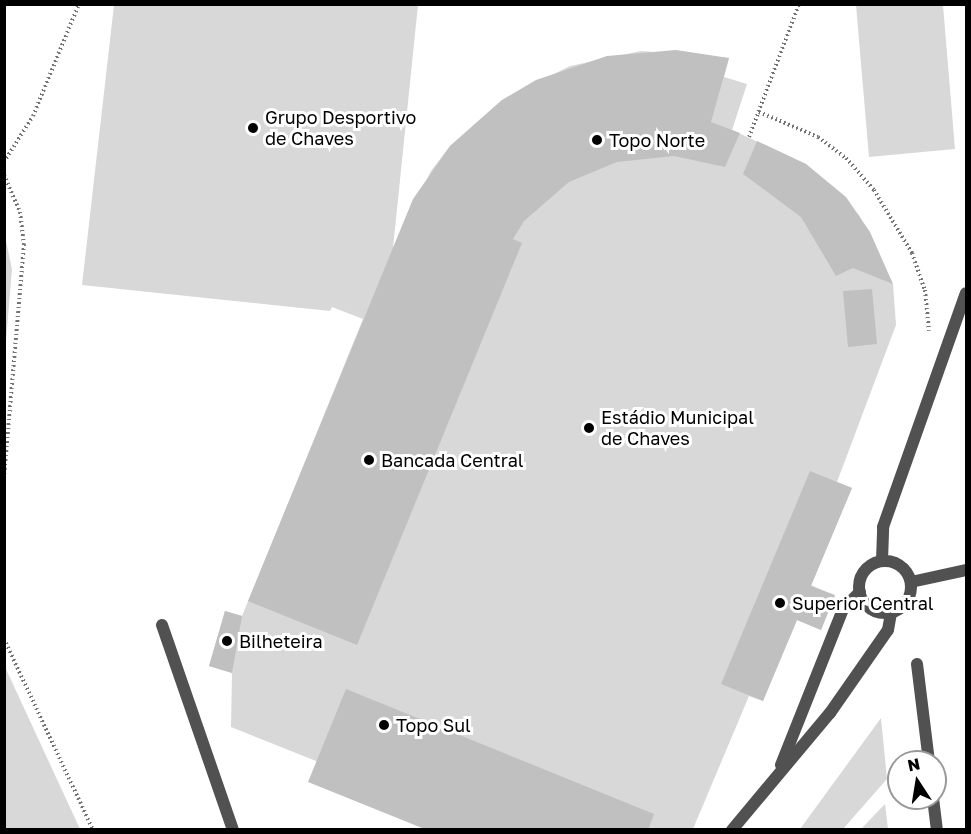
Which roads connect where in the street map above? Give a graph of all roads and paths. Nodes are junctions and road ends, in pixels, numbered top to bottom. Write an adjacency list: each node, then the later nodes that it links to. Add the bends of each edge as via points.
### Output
1 (79, 4): 5 (path, via 33,116)
2 (799, 4): 3 (path)
3 (759, 112): 4 (path); 8 (path, via 818,137 846,158 874,189 912,253 925,290)
4 (748, 137)
5 (4, 162)
6 (4, 175): 9 (path, via 20,212 24,244)
7 (966, 293): 10 (street, via 883,527)
8 (929, 336)
9 (4, 479)
10 (882, 561): 12 (street, via 901,566); 13 (street, via 862,576)
11 (966, 570): 12 (street)
12 (911, 582): 14 (street, via 908,602)
13 (860, 592): 14 (street, via 868,607); 19 (street, via 843,609)
14 (891, 613): 19 (street, via 888,630 830,713)
15 (162, 625): 22 (street)
16 (4, 639): 21 (path)
17 (917, 664): 18 (street)
18 (928, 750)
19 (777, 774): 23 (street)
20 (934, 810): 24 (street)
21 (93, 830)
22 (233, 830)
23 (732, 830)
24 (937, 830)

